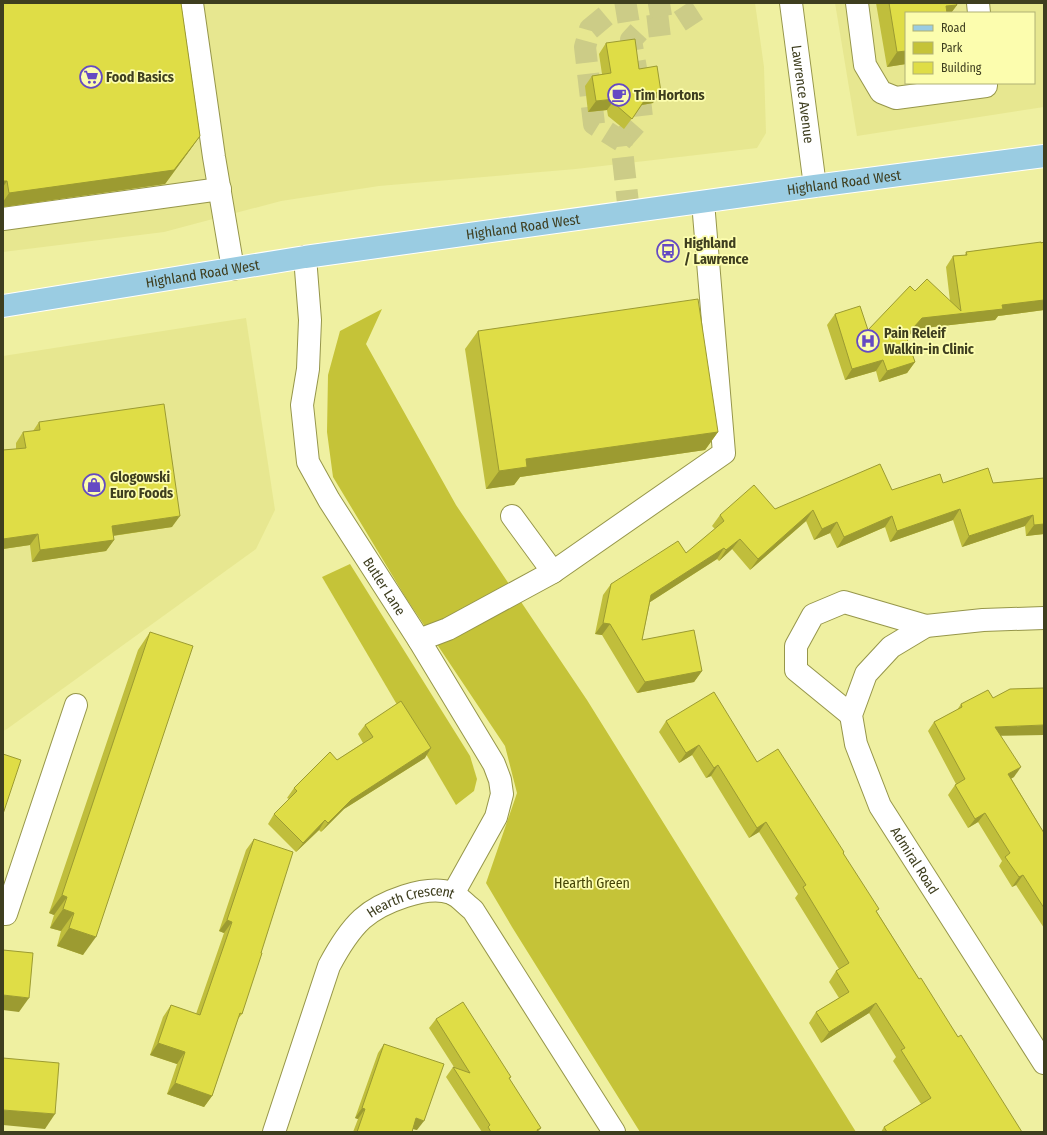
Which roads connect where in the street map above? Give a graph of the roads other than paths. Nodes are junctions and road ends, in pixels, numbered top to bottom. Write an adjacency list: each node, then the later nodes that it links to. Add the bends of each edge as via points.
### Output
1 (192, 3): 7 (street)
2 (791, 3): 6 (street, Lawrence Avenue)
3 (857, 3): 4 (street, via 865,65 881,92 896,98)
4 (986, 84)
5 (1044, 156): 6 (main road, Highland Road West)
6 (815, 186): 8 (main road, Highland Road West)
7 (220, 189): 9 (street); 11 (street)
8 (703, 202): 10 (main road, Highland Road West); 14 (street, via 724,453)
9 (3, 219)
10 (306, 257): 11 (main road, Highland Road West); 17 (street, Butler Lane, via 310,320 308,369 302,405 308,462 329,500)
11 (234, 268): 12 (main road, Highland Road West)
12 (3, 306)
13 (512, 516): 14 (street)
14 (553, 572): 17 (street, via 448,628)
15 (1044, 618): 16 (street, via 983,620)
16 (926, 626): 19 (street, Admiral Road, via 891,646 866,674); 19 (street, via 844,602 813,615 796,646 796,670)
17 (419, 640): 20 (street, Butler Lane, via 494,764 502,794 496,817)
18 (76, 705): 21 (street, via 6,914)
19 (851, 715): 22 (street, Admiral Road, via 856,744 880,806)
20 (453, 894): 23 (street, Hearth Crescent, via 438,890 424,892 411,894 386,904 363,918 341,943 329,966); 24 (street, Hearth Crescent, via 473,910)
21 (3, 914)
22 (1044, 1063)
23 (274, 1132)
24 (614, 1132)

